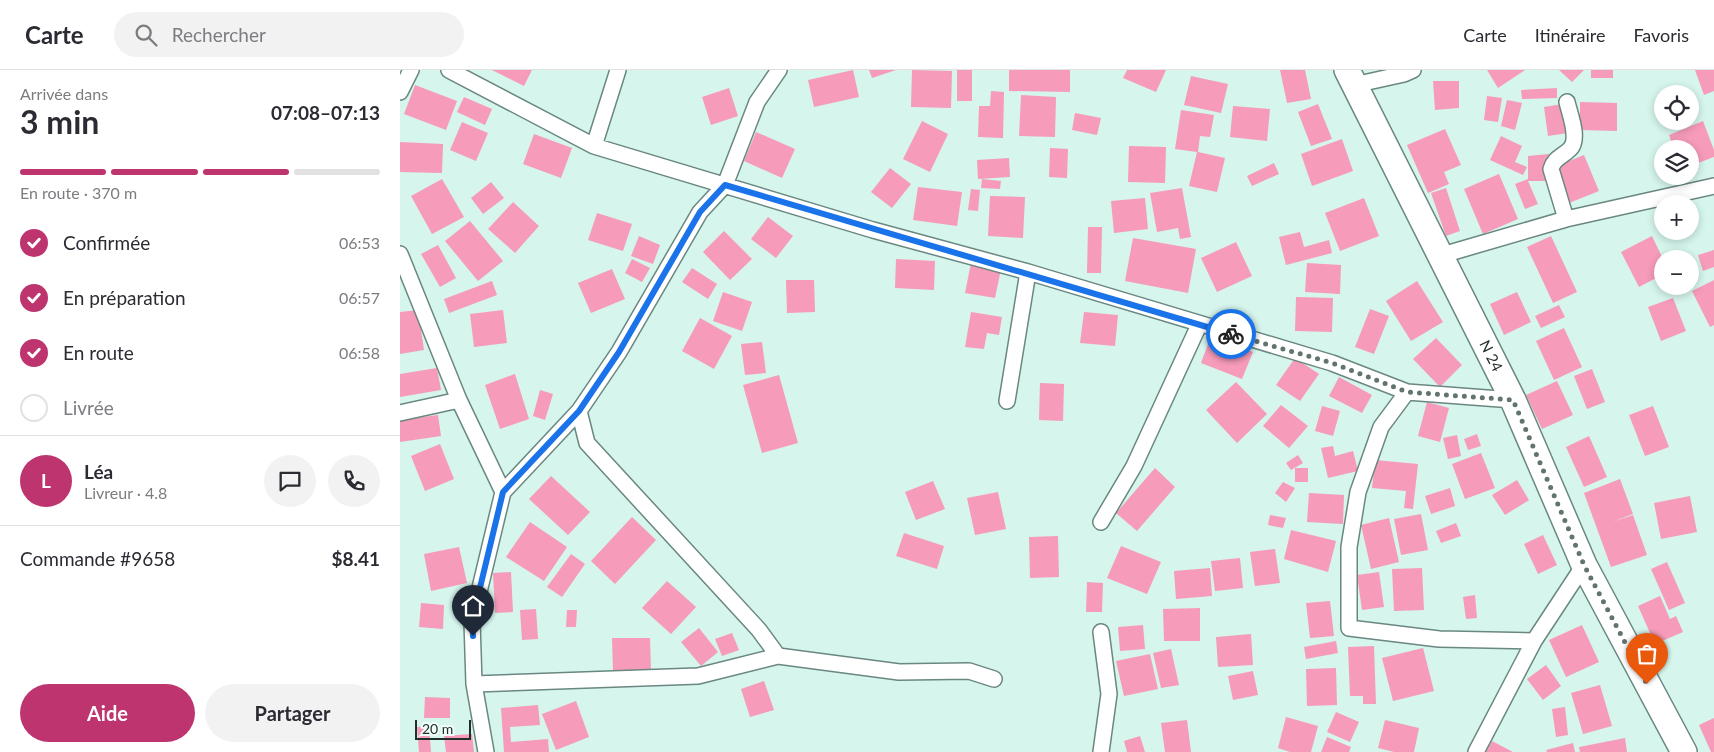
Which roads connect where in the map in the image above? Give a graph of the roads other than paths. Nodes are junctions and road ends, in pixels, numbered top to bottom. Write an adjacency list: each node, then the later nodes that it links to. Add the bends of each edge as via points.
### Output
1 (411, 70): 7 (street)
2 (449, 70): 9 (street)
3 (618, 70): 9 (street)
4 (779, 70): 10 (street, via 757,102)
5 (1413, 70): 6 (street, via 1404,74)
6 (1351, 78): 14 (main road, N 24)
7 (400, 92)
8 (1567, 102): 12 (street, via 1574,138 1571,148 1553,161 1551,169)
9 (594, 146): 10 (street)
10 (725, 185): 15 (street); 21 (street, via 700,212 619,352)
11 (1714, 186): 12 (street)
12 (1566, 220): 14 (street)
13 (400, 254): 18 (street)
14 (1439, 256): 19 (main road, N 24)
15 (1028, 272): 16 (street); 20 (street)
16 (1199, 325): 17 (street, via 1332,363); 24 (street, via 1134,466)
17 (1407, 392): 19 (street); 27 (street, via 1380,427 1358,492 1349,547 1349,628 1439,639)
18 (459, 400): 22 (street); 23 (street)
19 (1513, 400): 25 (main road, N 24)
20 (1008, 401)
21 (579, 411): 23 (street); 28 (street, via 588,443 759,630)
22 (400, 413)
23 (503, 492): 30 (street, via 472,621)
24 (1101, 522)
25 (1584, 565): 27 (street); 34 (main road, N 24)
26 (1102, 632): 32 (street, via 1109,694)
27 (1534, 641): 33 (street)
28 (778, 656): 29 (street, via 899,672 969,671); 30 (street, via 698,676)
29 (994, 679)
30 (474, 684): 31 (street)
31 (486, 752)
32 (1101, 752)
33 (1476, 752)
34 (1684, 752)

